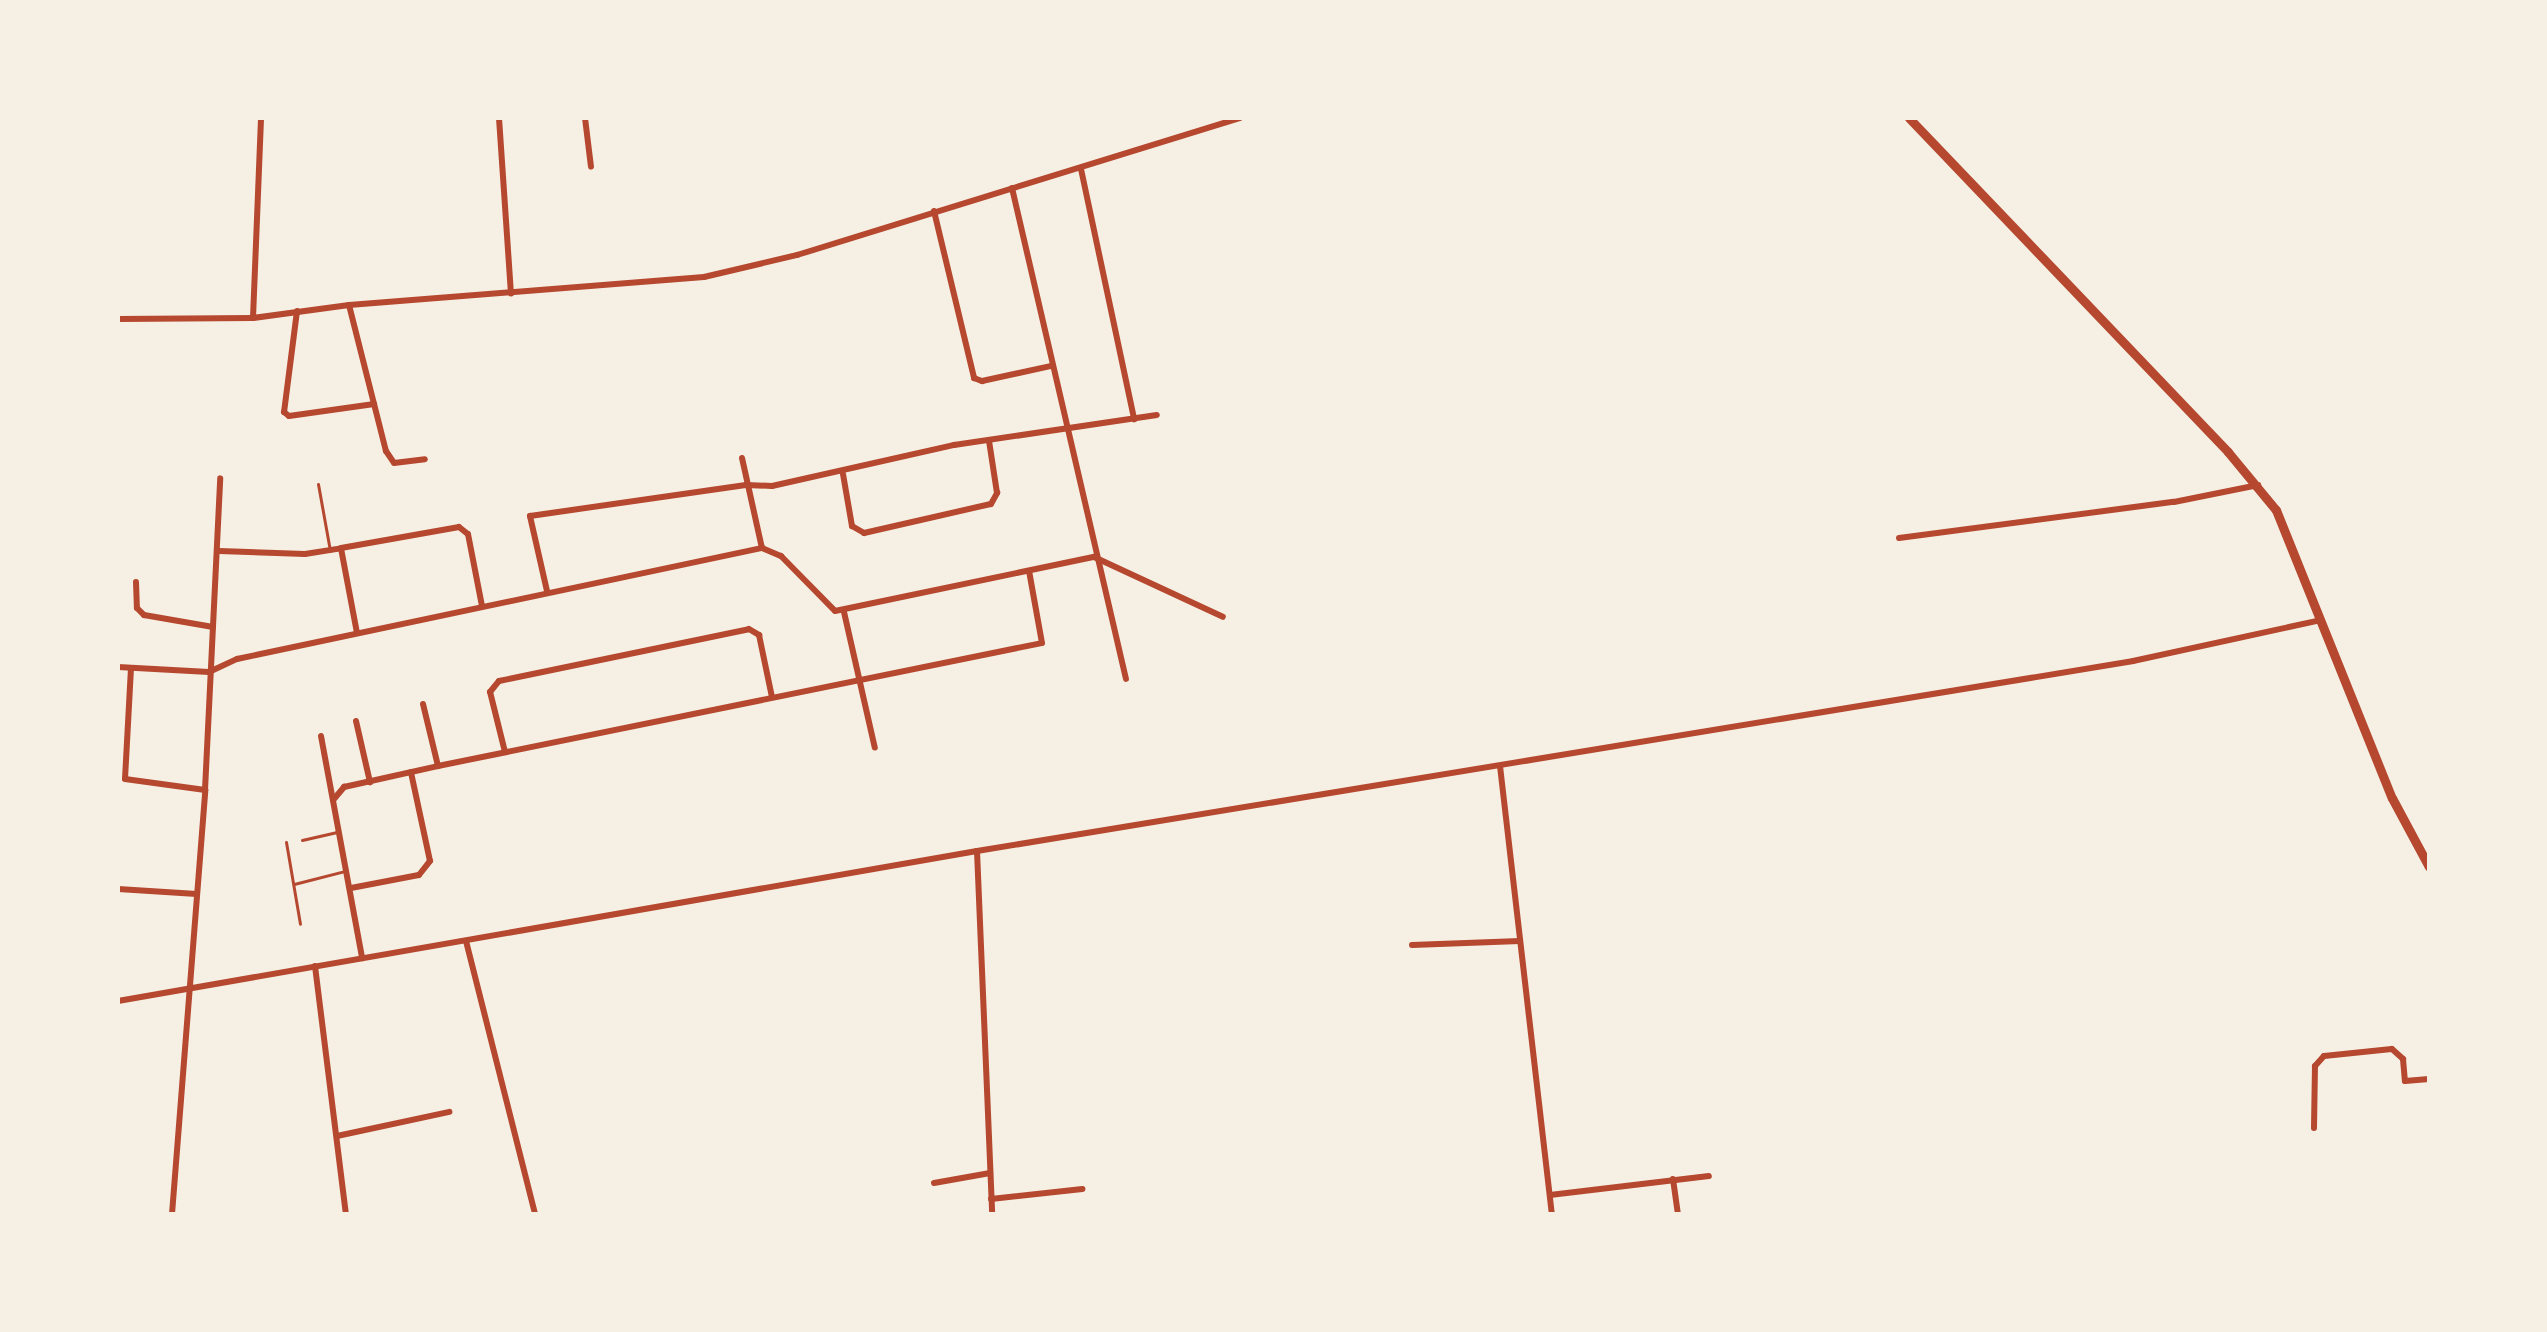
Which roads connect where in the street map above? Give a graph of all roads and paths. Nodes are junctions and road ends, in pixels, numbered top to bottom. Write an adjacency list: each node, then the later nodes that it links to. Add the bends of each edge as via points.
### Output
1 (261, 118): 13 (street)
2 (499, 118): 10 (street)
3 (585, 118): 6 (street)
4 (1240, 118): 7 (street)
5 (1909, 118): 27 (main road)
6 (591, 167)
7 (1081, 169): 8 (street); 18 (street)
8 (1012, 188): 9 (street); 15 (street)
9 (934, 211): 10 (street, via 797,255 704,277); 15 (street, via 974,378 982,381)
10 (511, 294): 11 (street)
11 (349, 305): 12 (street); 16 (street)
12 (297, 311): 13 (street); 16 (street, via 284,412 289,416)
13 (253, 318): 14 (street)
14 (118, 319)
15 (1051, 366): 19 (street)
16 (374, 404): 22 (street, via 389,458 403,464)
17 (1157, 415): 18 (street)
18 (1134, 419): 19 (street)
19 (1066, 432): 20 (street); 33 (street)
20 (989, 441): 23 (street); 23 (street, via 997,493 991,504 864,533 852,526)
21 (742, 458): 26 (street)
22 (425, 459)
23 (843, 474): 26 (street)
24 (220, 478): 31 (street)
25 (318, 484): 32 (lane)
26 (746, 485): 30 (street); 36 (street, via 530,516)
27 (2258, 485): 28 (street, via 2174,502); 40 (main road, via 2286,530)
28 (1899, 538)
29 (341, 548): 32 (street); 37 (street, via 459,527 468,534); 42 (street)
30 (762, 548): 36 (street); 38 (street, via 781,556 826,606)
31 (219, 551): 32 (street); 41 (street)
32 (330, 553)
33 (1094, 557): 34 (street); 39 (street); 46 (street)
34 (1029, 571): 38 (street); 47 (street, via 1042,643)
35 (136, 582): 41 (street, via 135,600 144,615)
36 (547, 591): 37 (street)
37 (482, 606): 42 (street)
38 (844, 612): 47 (street)
39 (1223, 617)
40 (2321, 620): 55 (street, via 2133,661); 64 (main road, via 2392,798)
41 (213, 627): 45 (street)
42 (357, 633): 45 (street, via 237,659)
43 (118, 667): 44 (street)
44 (131, 668): 45 (street); 58 (street, via 125,779)
45 (209, 672): 58 (street)
46 (1126, 679)
47 (860, 681): 48 (street); 52 (street)
48 (772, 697): 53 (street); 53 (street, via 759,635 749,629 499,681 490,692)
49 (423, 704): 54 (street)
50 (356, 721): 57 (street)
51 (321, 736): 59 (street)
52 (875, 748)
53 (505, 752): 54 (street)
54 (438, 766): 56 (street)
55 (1500, 766): 63 (street); 72 (street)
56 (411, 772): 57 (street); 67 (street, via 430,861 419,875)
57 (370, 782): 59 (street, via 344,787)
58 (205, 790): 69 (street)
59 (334, 799): 60 (street)
60 (340, 831): 61 (lane); 65 (street)
61 (302, 840)
62 (286, 842): 66 (lane)
63 (977, 851): 71 (street); 82 (street)
64 (2429, 867)
65 (347, 871): 66 (lane); 67 (street)
66 (294, 884): 70 (lane)
67 (351, 888): 74 (street)
68 (118, 889): 69 (street)
69 (197, 894): 76 (street)
70 (300, 924)
71 (466, 941): 74 (street); 91 (street)
72 (1520, 941): 73 (street); 87 (street)
73 (1412, 945)
74 (362, 958): 75 (street)
75 (315, 966): 76 (street); 81 (street)
76 (191, 988): 77 (street); 89 (street)
77 (118, 1001)
78 (2429, 1079): 80 (street, via 2405,1081 2403,1059 2392,1049 2324,1056 2315,1066)
79 (449, 1112): 81 (street)
80 (2314, 1128)
81 (337, 1136): 90 (street)
82 (990, 1173): 85 (street); 88 (street)
83 (1709, 1176): 84 (street)
84 (1673, 1179): 87 (street); 94 (street)
85 (934, 1183)
86 (1082, 1189): 88 (street)
87 (1550, 1195): 93 (street)
88 (991, 1199): 92 (street)
89 (172, 1214)
90 (346, 1214)
91 (535, 1214)
92 (992, 1214)
93 (1552, 1214)
94 (1678, 1214)

